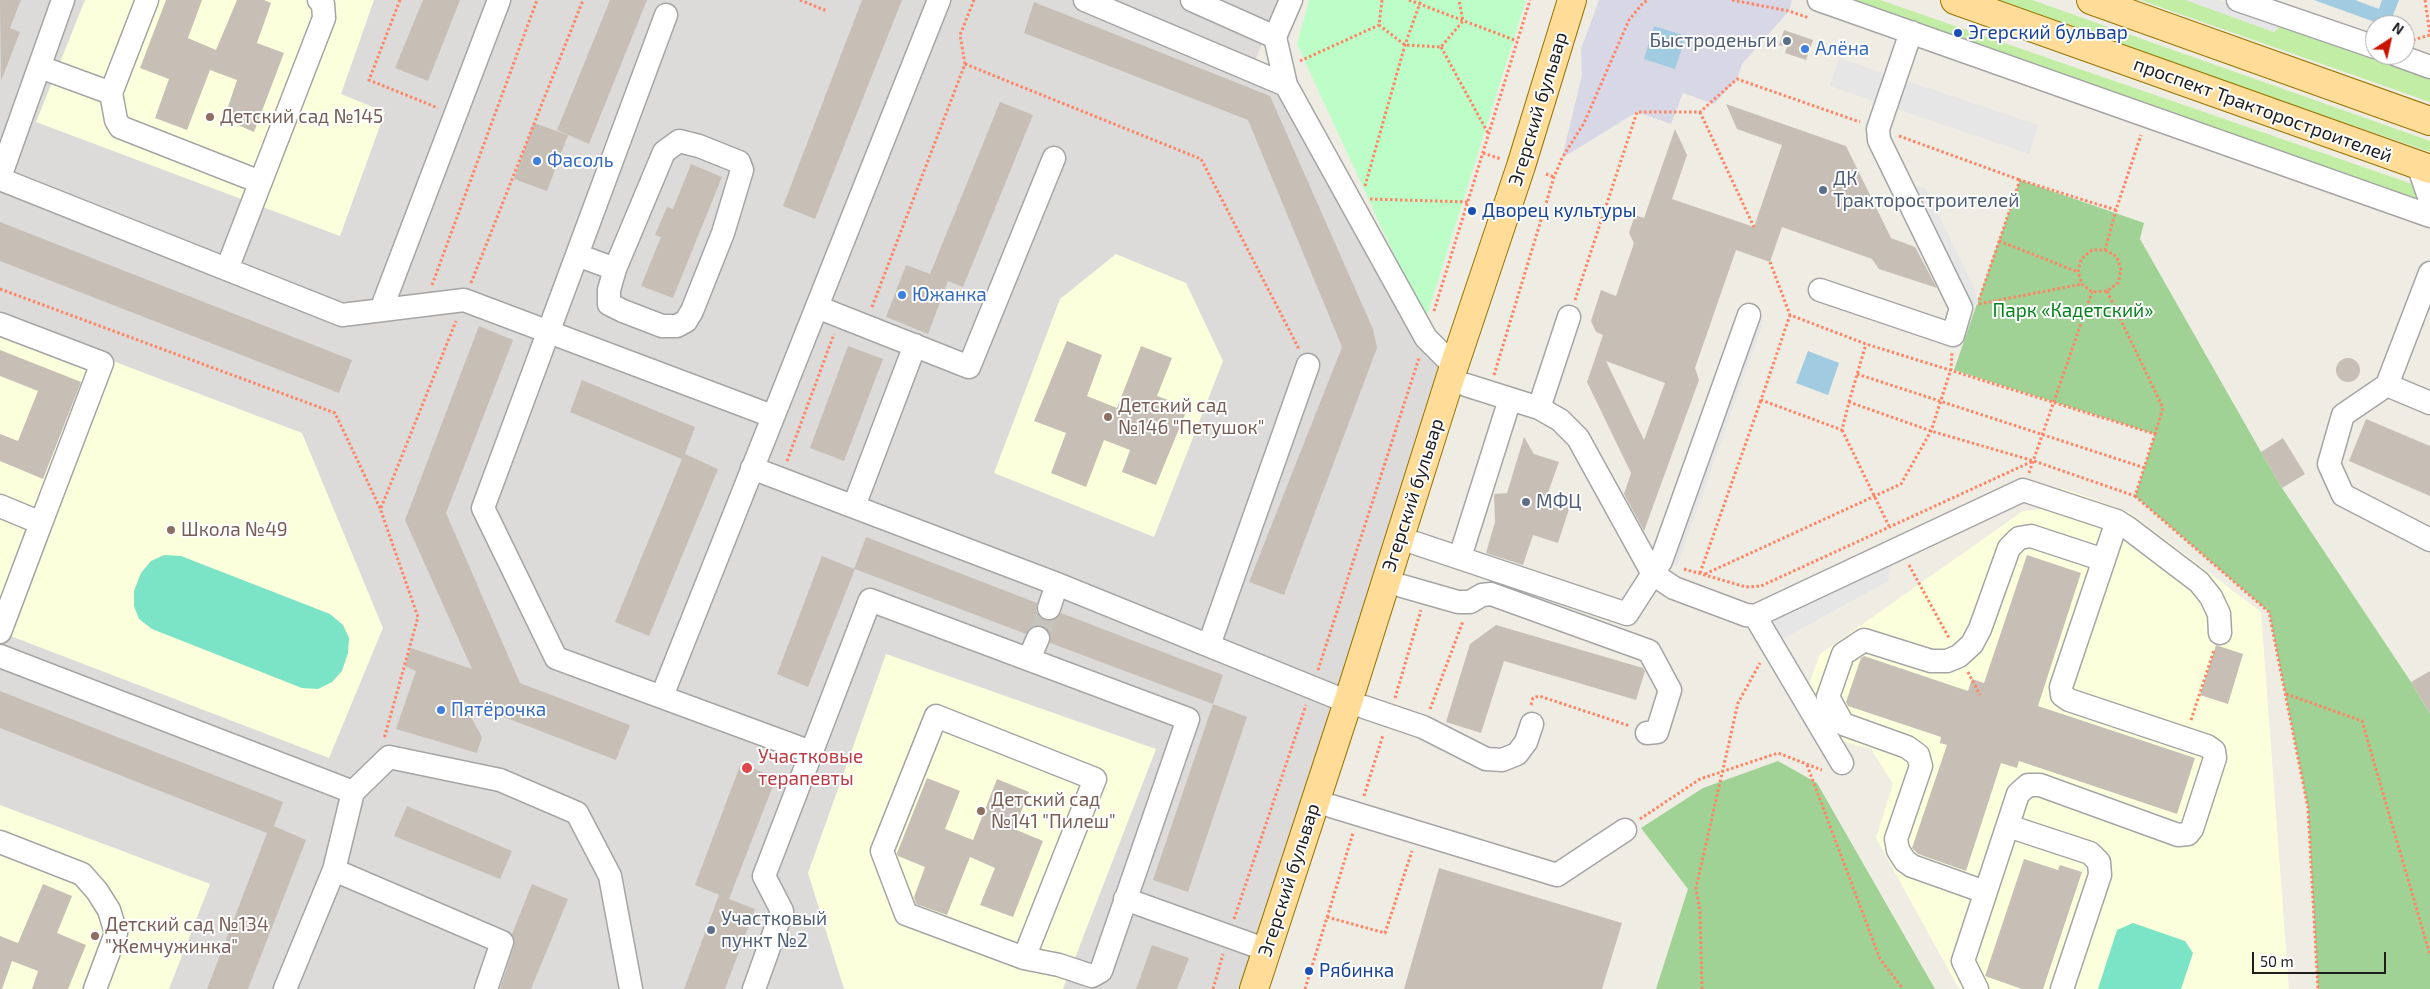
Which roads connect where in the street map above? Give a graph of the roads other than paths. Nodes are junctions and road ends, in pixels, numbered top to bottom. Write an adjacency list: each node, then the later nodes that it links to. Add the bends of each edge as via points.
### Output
1 (63, 0): 21 (street)
2 (147, 0): 23 (street)
3 (319, 0): 28 (street, via 323,4 324,18)
4 (499, 0): 37 (street)
5 (939, 0): 36 (street)
6 (1085, 0): 22 (street)
7 (1192, 0): 17 (street)
8 (1291, 0): 17 (street)
9 (1572, 0): 44 (main road, Эгерский бульвар)
10 (1590, 0): 44 (main road, Эгерский бульвар)
11 (1819, 0): 16 (street)
12 (1955, 0): 26 (main road, проспект Тракторостроителей)
13 (2091, 0): 24 (main road)
14 (2238, 0): 18 (street)
15 (666, 16): 31 (street)
16 (1911, 32): 30 (street); 35 (street, via 1878,129 1879,140 1961,308 1953,335)
17 (1275, 37): 22 (street)
18 (2365, 44)
19 (2415, 61): 20 (street)
20 (2430, 66)
21 (40, 67): 23 (street); 27 (street)
22 (1284, 77): 44 (street, via 1426,338)
23 (112, 93): 28 (street, via 120,127)
24 (2430, 120)
25 (1054, 158): 42 (street, via 970,367)
26 (2424, 167): 29 (street)
27 (0, 178): 33 (street)
28 (260, 182): 33 (street)
29 (2430, 200)
30 (2430, 216)
31 (577, 255): 32 (street); 41 (street)
32 (615, 269): 32 (street, via 609,304 662,326 677,326 686,321 723,233 742,170 739,162 678,141 664,152)
33 (227, 270): 37 (street, via 342,315)
34 (2430, 273): 45 (street)
35 (1820, 290)
36 (817, 308): 42 (street); 49 (street)
37 (381, 310): 41 (street, via 464,300)
38 (1749, 315): 59 (street)
39 (1569, 317): 48 (street)
40 (0, 324): 54 (street, via 102,363)
41 (548, 331): 49 (street); 70 (street, via 483,508 556,658)
42 (915, 345): 52 (street)
43 (1308, 365): 67 (street)
44 (1460, 375): 46 (street); 56 (main road, Эгерский бульвар)
45 (2387, 385): 47 (street); 55 (street, via 2343,415 2329,464 2343,495)
46 (1510, 399): 48 (street); 57 (street)
47 (2430, 403)
48 (1539, 408): 59 (street, via 1560,420 1578,438)
49 (772, 416): 50 (street)
50 (752, 468): 52 (street); 70 (street)
51 (0, 506): 54 (street)
52 (854, 506): 60 (street)
53 (2116, 522): 58 (street); 63 (street, via 2023,490); 65 (street, via 2199,582 2211,596 2219,614)
54 (41, 523): 64 (street)
55 (2430, 540)
56 (1407, 541): 57 (street); 61 (main road, Эгерский бульвар)
57 (1460, 557): 59 (street, via 1627,614)
58 (2104, 560): 78 (street, via 2061,687 2062,695 2208,746 2214,751 2215,758 2192,829 2188,834 2178,835 2040,785 2028,785 2018,794); 82 (street, via 2031,536 2019,538 2009,548 1980,629 1972,644 1959,656 1947,661 1931,661 1864,640 1844,654 1837,671 1828,697 1843,724 1907,747 1918,755 1921,766 1896,839 1905,861)
59 (1657, 568): 63 (street, via 1674,588)
60 (1057, 584): 62 (street); 67 (street)
61 (1394, 584): 71 (main road, Эгерский бульвар); 73 (street, via 1458,602 1470,602 1491,594 1649,651 1670,690 1657,732)
62 (1049, 608)
63 (1755, 616): 75 (street)
64 (0, 632)
65 (2220, 633)
66 (1038, 638): 69 (street)
67 (1210, 645): 71 (street)
68 (0, 656): 76 (street)
69 (1029, 659): 74 (street, via 870,600); 83 (street, via 1188,719)
70 (662, 696): 74 (street)
71 (1356, 705): 72 (street, via 1423,727 1486,759 1502,760 1517,754 1526,742); 77 (main road, Эгерский бульвар); 84 (main road, Эгерский бульвар)
72 (1532, 724)
73 (1647, 733)
74 (811, 752): 90 (street, via 764,876 782,911)
75 (1833, 766)
76 (353, 792): 81 (street); 89 (street, via 389,757 500,780 576,813 610,876)
77 (1331, 806): 79 (street, via 1557,875); 84 (main road, Эгерский бульвар)
78 (2008, 826): 82 (street); 94 (street, via 2090,853 2099,862 2100,875)
79 (1625, 830)
80 (0, 842): 86 (street, via 82,874 97,890 109,910 116,933)
81 (334, 870): 87 (street); 88 (street, via 502,942)
82 (1986, 892): 93 (street, via 1963,961)
83 (1125, 899): 84 (street); 85 (street, via 1100,971 1092,976)
84 (1274, 952): 91 (main road, Эгерский бульвар); 92 (main road, Эгерский бульвар)
85 (1024, 958): 85 (street, via 906,914 882,851 936,716 1095,780)
86 (95, 989)
87 (285, 989)
88 (486, 989)
89 (630, 989)
90 (754, 989)
91 (1254, 989)
92 (1271, 989)
93 (1977, 989)
94 (2062, 989)

